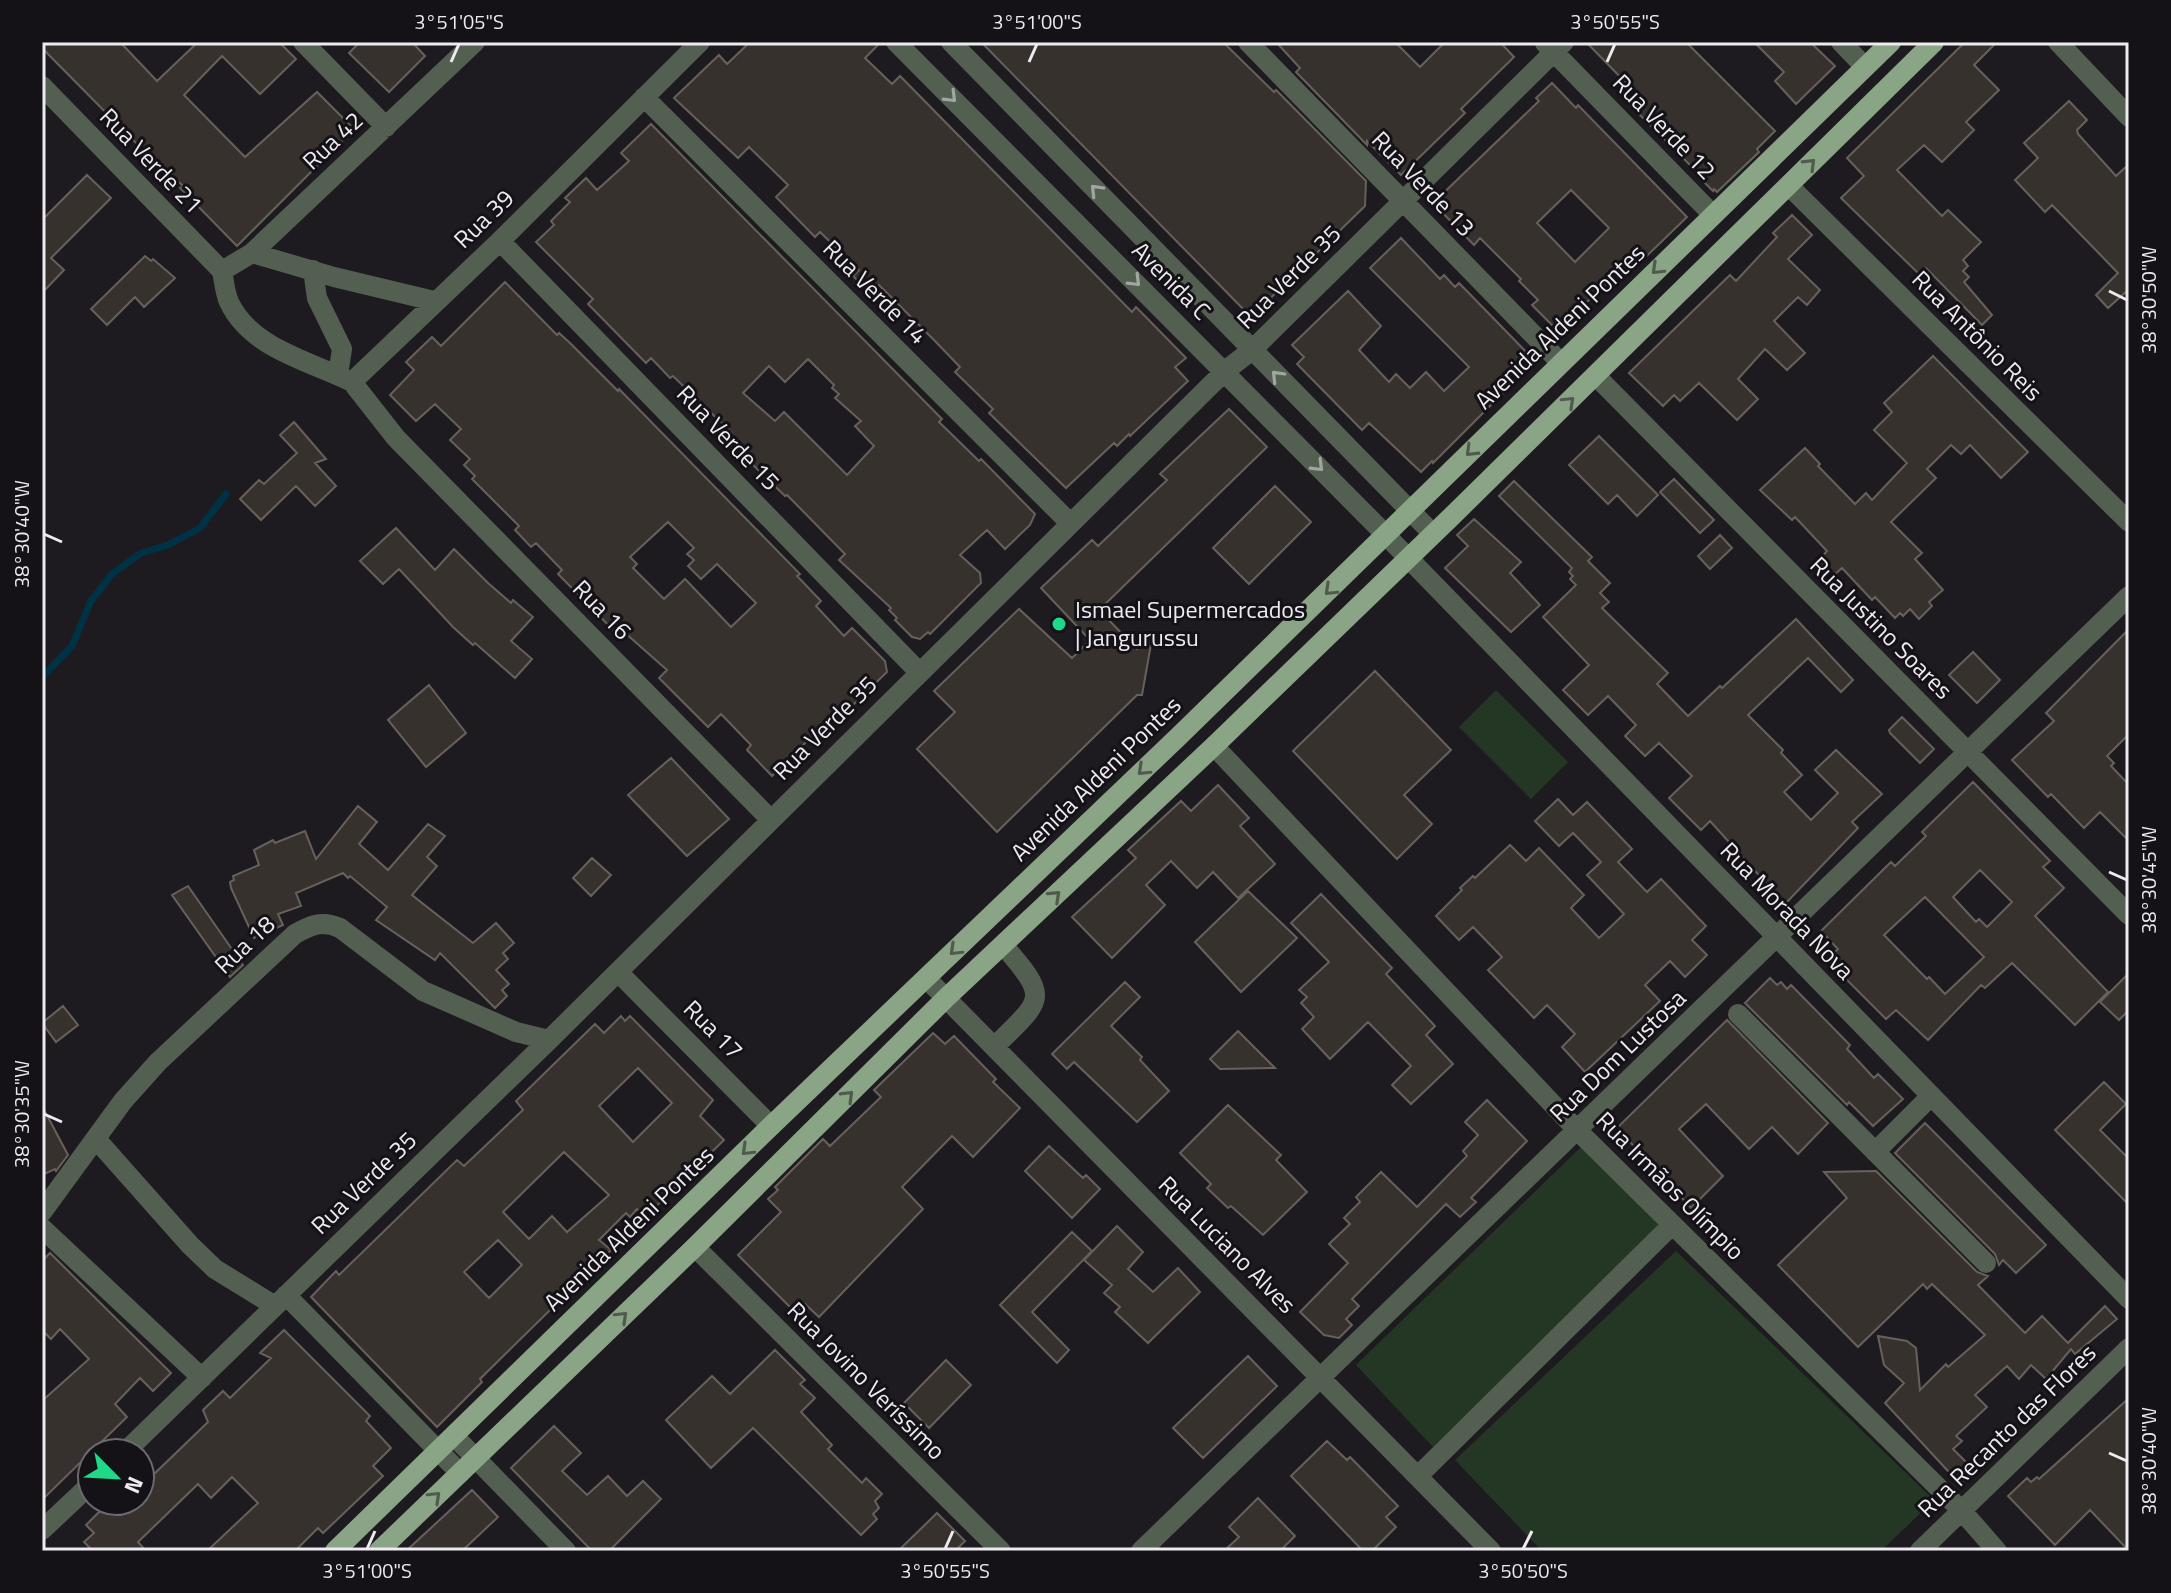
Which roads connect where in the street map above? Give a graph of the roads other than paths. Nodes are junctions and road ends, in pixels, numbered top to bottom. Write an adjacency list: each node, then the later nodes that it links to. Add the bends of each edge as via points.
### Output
1 (303, 42): 16 (street)
2 (475, 42): 16 (street, Rua 42)
3 (700, 42): 14 (street, Rua 39)
4 (896, 42): 27 (street, Avenida C, one-way to 27)
5 (951, 42): 25 (street, Avenida C, one-way to 5)
6 (1248, 42): 18 (street, Rua Verde 13)
7 (1841, 42): 12 (street)
8 (1891, 42): 12 (main road, Avenida Aldeni Pontes)
9 (1934, 42): 17 (main road, one-way to 9)
10 (2058, 42): 15 (street)
11 (1554, 45): 18 (street, Rua Verde 35); 19 (street, Rua Verde 12)
12 (1865, 67): 19 (main road, Avenida Aldeni Pontes)
13 (42, 86): 23 (street, Rua Verde 21)
14 (644, 97): 20 (street, Rua 39); 32 (street, Rua Verde 14)
15 (2129, 117)
16 (386, 127): 21 (street, Rua 42)
17 (1789, 186): 28 (main road); 31 (street, Rua Antônio Reis)
18 (1404, 200): 25 (street, Rua Verde 35); 26 (street, Rua Verde 13)
19 (1713, 215): 26 (main road, Avenida Aldeni Pontes, one-way to 26)
20 (500, 241): 24 (street, Rua 39); 37 (street, Rua Verde 15)
21 (252, 253): 22 (street); 23 (street, Rua 42)
22 (313, 270): 24 (street); 29 (street, via 317,298 342,349)
23 (222, 271): 29 (street, via 228,300 255,333 277,349)
24 (434, 301): 29 (street, Rua 39)
25 (1252, 350): 27 (street, Rua Verde 35); 30 (street, Avenida C, one-way to 25)
26 (1561, 363): 30 (main road, Avenida Aldeni Pontes, one-way to 30)
27 (1225, 371): 32 (street, Rua Verde 35); 34 (street, Avenida C, one-way to 34)
28 (1596, 376): 33 (main road, one-way to 28); 39 (street, Rua Justino Soares)
29 (345, 379): 40 (street, Rua 16, via 396,438)
30 (1410, 511): 33 (street, Avenida C); 34 (main road, Avenida Aldeni Pontes)
31 (2129, 522)
32 (1070, 523): 37 (street, Rua Verde 35)
33 (1433, 534): 35 (main road)
34 (1385, 535): 35 (street, Avenida C); 45 (main road, Avenida Aldeni Pontes, one-way to 45)
35 (1408, 558): 38 (main road); 42 (street, Rua Morada Nova)
36 (2129, 596): 39 (street, Rua Dom Lustosa)
37 (919, 672): 40 (street, Rua Verde 35)
38 (1214, 746): 43 (main road, one-way to 38); 52 (street, Rua Irmãos Olímpio)
39 (1967, 753): 41 (street, Rua Justino Soares); 42 (street, Rua Dom Lustosa)
40 (770, 819): 44 (street, Rua Verde 35)
41 (2129, 915)
42 (1777, 938): 50 (street, Rua Morada Nova); 52 (street, Rua Dom Lustosa)
43 (1003, 945): 46 (main road); 49 (street, via 1035,983 1036,995 1026,1016)
44 (618, 972): 48 (street, Rua Verde 35); 51 (street, Rua 17)
45 (926, 978): 46 (street, Rua Luciano Alves); 51 (main road, Avenida Aldeni Pontes)
46 (946, 998): 49 (street, Rua Luciano Alves); 58 (main road, one-way to 46)
47 (1738, 1014): 54 (street)
48 (549, 1040): 53 (street, Rua 18, via 516,1032 423,991 340,928 315,924 295,934 158,1062); 61 (street, Rua Verde 35)
49 (994, 1047): 64 (street, Rua Luciano Alves)
50 (1931, 1096): 54 (street); 60 (street, Rua Morada Nova)
51 (771, 1126): 65 (main road, Avenida Aldeni Pontes, one-way to 65)
52 (1578, 1131): 56 (street, Rua Irmãos Olímpio); 64 (street, Rua Dom Lustosa)
53 (96, 1139): 55 (street, Rua 18); 61 (street, via 215,1269)
54 (1875, 1152): 59 (street)
55 (42, 1212)
56 (1672, 1225): 69 (street); 71 (street, Rua Irmãos Olímpio)
57 (42, 1228): 63 (street)
58 (695, 1247): 68 (main road, one-way to 58); 76 (street, Rua Jovino Veríssimo)
59 (1986, 1263)
60 (2129, 1299)
61 (281, 1301): 63 (street, Rua Verde 35); 67 (street)
62 (2129, 1348): 71 (street, Rua Recanto das Flores)
63 (202, 1378): 66 (street, Rua Verde 35)
64 (1322, 1378): 69 (street, Rua Luciano Alves); 77 (street, Rua Dom Lustosa)
65 (454, 1436): 67 (main road, Avenida Aldeni Pontes); 68 (street)
66 (141, 1437)
67 (438, 1452): 68 (street); 73 (main road, Avenida Aldeni Pontes)
68 (467, 1466): 74 (main road, one-way to 68); 75 (street)
69 (1418, 1476): 78 (street, Rua Luciano Alves)
70 (76, 1498): 72 (street)
71 (1962, 1511): 79 (street, Rua Recanto das Flores); 80 (street, Rua Irmãos Olímpio)
72 (42, 1530)
73 (335, 1551)
74 (379, 1551)
75 (566, 1551)
76 (1001, 1551)
77 (1141, 1551)
78 (1491, 1551)
79 (1920, 1551)
80 (1997, 1551)

